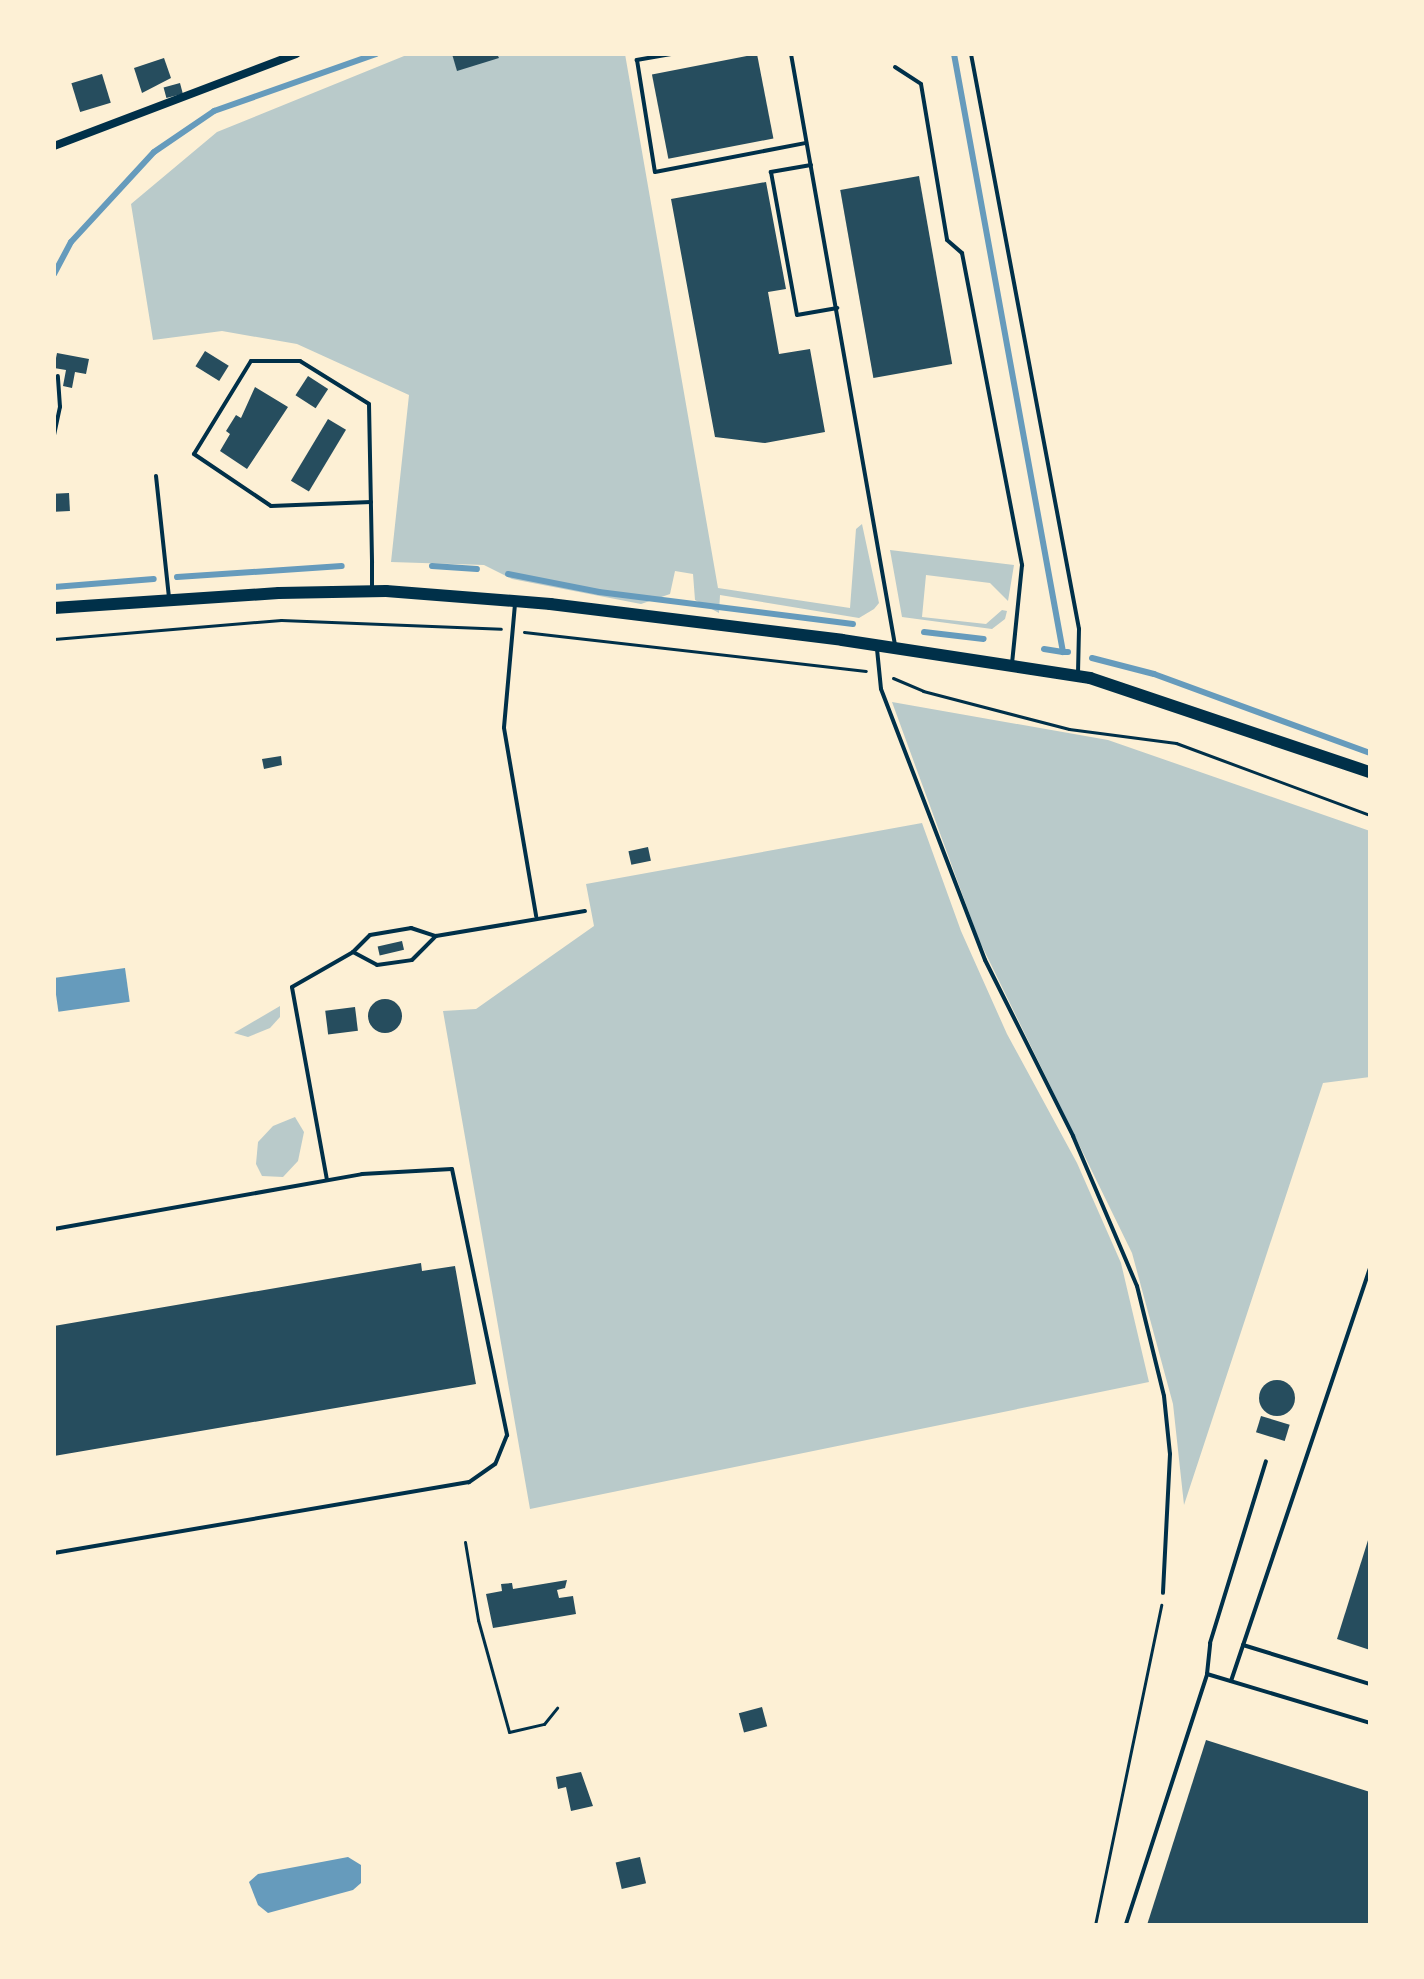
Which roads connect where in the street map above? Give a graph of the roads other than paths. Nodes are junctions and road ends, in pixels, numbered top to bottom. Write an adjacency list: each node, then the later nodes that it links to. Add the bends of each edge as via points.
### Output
1 (296, 54): 7 (street)
2 (671, 54): 6 (lane, via 637,60 655,172)
3 (791, 54): 6 (lane)
4 (971, 54): 21 (lane, via 1079,629)
5 (895, 67): 20 (lane, via 921,84 947,240 962,253 1022,565)
6 (807, 143): 8 (lane)
7 (54, 146)
8 (811, 165): 9 (lane); 9 (lane, via 771,172 773,186 797,315)
9 (837, 308): 19 (lane)
10 (58, 376): 11 (lane, via 60,407)
11 (54, 435)
12 (156, 476): 15 (lane)
13 (371, 502): 13 (lane, via 369,404 300,361 251,361 194,454 271,506); 14 (lane)
14 (372, 591): 15 (main road); 16 (main road)
15 (170, 600): 17 (main road)
16 (515, 601): 18 (main road); 24 (lane, via 504,728)
17 (54, 608)
18 (872, 645): 19 (main road); 32 (lane, via 876,672 985,960 1080,1150 1137,1286 1164,1396 1170,1454)
19 (896, 647): 20 (main road)
20 (1012, 663): 21 (main road)
21 (1077, 676): 22 (main road, via 1181,705)
22 (1370, 772)
23 (585, 911): 24 (lane)
24 (537, 917): 25 (lane)
25 (436, 936): 26 (lane, via 411,928 370,935); 26 (lane, via 412,960 377,965)
26 (353, 952): 27 (lane, via 292,987)
27 (327, 1181): 28 (lane); 31 (lane, via 452,1169 507,1435 495,1464 469,1482)
28 (54, 1229)
29 (1370, 1268): 33 (lane)
30 (1266, 1461): 34 (lane, via 1210,1643)
31 (54, 1553)
32 (1163, 1593)
33 (1243, 1645): 35 (lane); 36 (lane)
34 (1207, 1674): 35 (lane); 38 (lane)
35 (1231, 1681): 37 (lane)
36 (1370, 1684)
37 (1370, 1723)
38 (1126, 1924)

